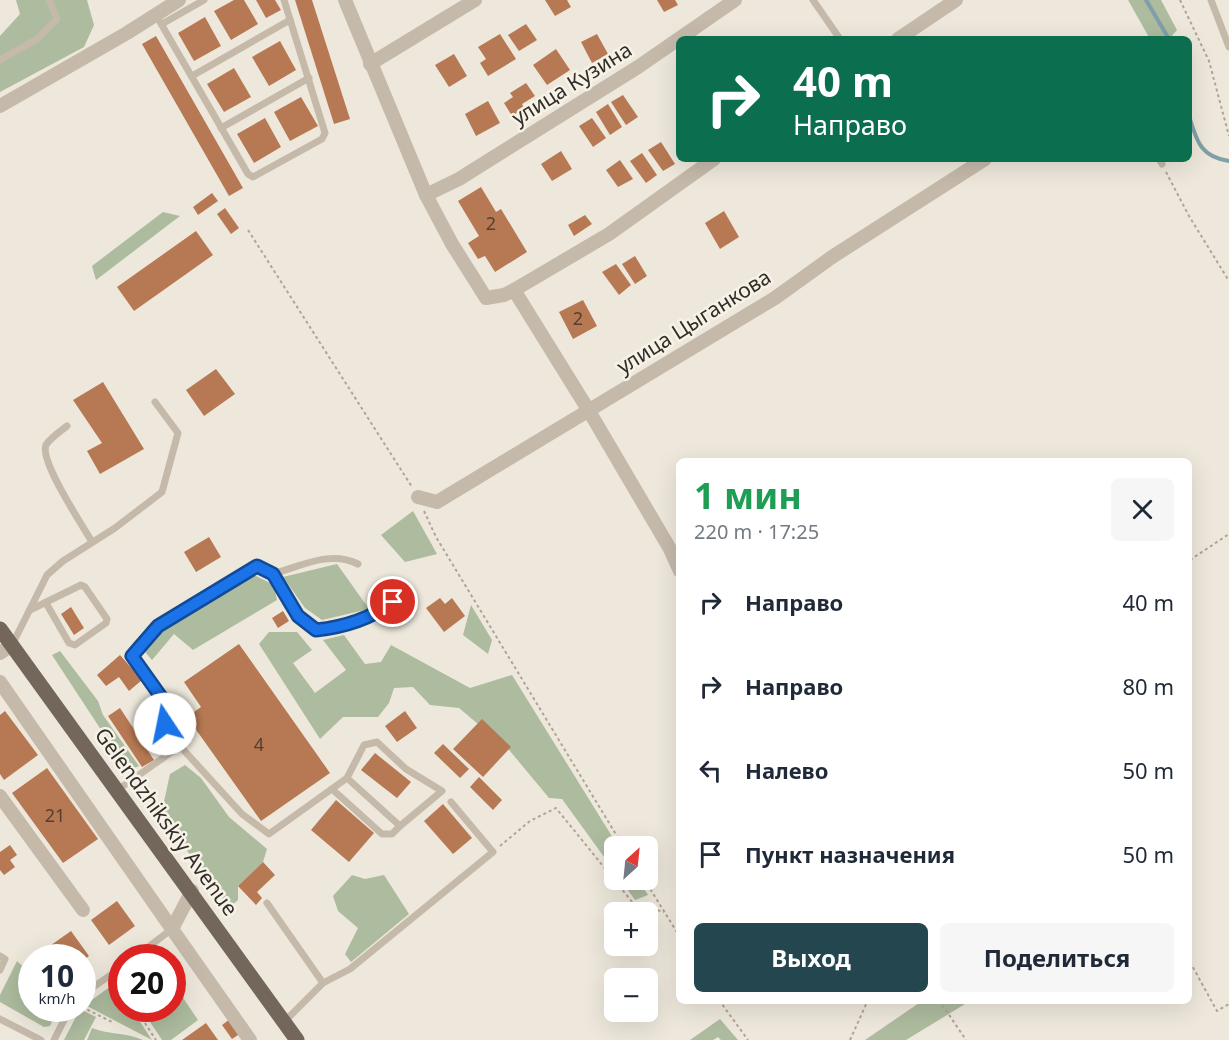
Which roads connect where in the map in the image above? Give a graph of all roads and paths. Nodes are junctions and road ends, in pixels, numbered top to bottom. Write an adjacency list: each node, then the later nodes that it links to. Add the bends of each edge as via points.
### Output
1 (49, 0): 19 (lane, via 57,19 37,39)
2 (179, 0): 12 (street)
3 (204, 0): 12 (lane)
4 (284, 0): 13 (lane)
5 (345, 0): 20 (street)
6 (475, 0): 20 (street)
7 (735, 0): 14 (street, улица Кузина)
8 (813, 0): 15 (lane)
9 (956, 0): 16 (street)
10 (1180, 0): 25 (path, via 1209,61)
11 (1211, 0): 18 (lane)
12 (159, 19): 21 (lane); 23 (street)
13 (290, 20): 21 (lane); 22 (lane)
14 (683, 36)
15 (838, 36)
16 (902, 36)
17 (676, 41): 29 (street, улица Кузина, via 459,179)
18 (1229, 47)
19 (0, 60)
20 (370, 64): 29 (street)
21 (192, 76): 24 (lane)
22 (309, 78): 24 (lane); 24 (lane, via 325,130 322,139 253,177)
23 (0, 106)
24 (221, 128)
25 (1229, 135)
26 (710, 162): 32 (street, via 609,234)
27 (980, 162): 34 (street, улица Цыганкова, via 831,257 775,298)
28 (1162, 162): 31 (path)
29 (426, 195): 32 (street, via 486,298)
30 (248, 230): 36 (path)
31 (1229, 281)
32 (514, 290): 34 (street)
33 (155, 402): 38 (lane, via 178,433 162,492)
34 (589, 411): 36 (street, улица Цыганкова, via 437,502); 40 (street)
35 (67, 426): 38 (lane, via 47,444 45,454)
36 (418, 497): 56 (path, via 436,537)
37 (1229, 534): 39 (path)
38 (92, 542): 45 (lane, via 47,575)
39 (1192, 559)
40 (676, 562)
41 (358, 564): 42 (lane, via 334,556)
42 (273, 574): 43 (lane, via 298,616 316,630 338,628 376,614); 49 (lane, via 257,566 158,626 132,656 164,701 165,724)
43 (410, 590)
44 (46, 603): 44 (lane, via 81,585 107,619 106,623 75,645 69,644); 45 (lane)
45 (30, 610): 47 (lane)
46 (0, 629): 47 (main road, Gelendzhikskiy Avenue)
47 (6, 649): 52 (main road, Gelendzhikskiy Avenue)
48 (0, 682): 63 (street)
49 (180, 746): 51 (lane, via 242,814 270,834); 52 (lane)
50 (347, 778): 51 (lane); 55 (lane); 55 (lane, via 364,745 377,742 406,769 442,791)
51 (332, 789): 55 (lane, via 382,834 392,834)
52 (117, 790): 59 (main road, Gelendzhikskiy Avenue)
53 (0, 796): 61 (street)
54 (451, 802): 57 (lane)
55 (400, 826)
56 (618, 836)
57 (493, 852): 62 (path, via 530,821 556,808 633,903); 69 (lane, via 350,969)
58 (651, 890): 62 (path)
59 (192, 891): 63 (street); 78 (main road, Gelendzhikskiy Avenue)
60 (267, 903): 69 (lane)
61 (83, 910)
62 (664, 912): 64 (path)
63 (172, 929): 65 (lane); 83 (street)
64 (676, 931)
65 (152, 944)
66 (0, 956): 68 (lane, via 5,959)
67 (1192, 966): 73 (path, via 1217,1011)
68 (0, 970)
69 (323, 983): 78 (lane)
70 (722, 1004): 85 (path)
71 (866, 1004): 86 (path)
72 (942, 1004): 87 (path)
73 (1229, 1004)
74 (96, 1014): 79 (path)
75 (0, 1019): 80 (lane)
76 (63, 1022): 81 (lane)
77 (144, 1022): 82 (path)
78 (284, 1022): 84 (main road, Gelendzhikskiy Avenue)
79 (114, 1023)
80 (41, 1040)
81 (54, 1040)
82 (156, 1040)
83 (250, 1040)
84 (297, 1040)
85 (748, 1040)
86 (850, 1040)
87 (966, 1040)

